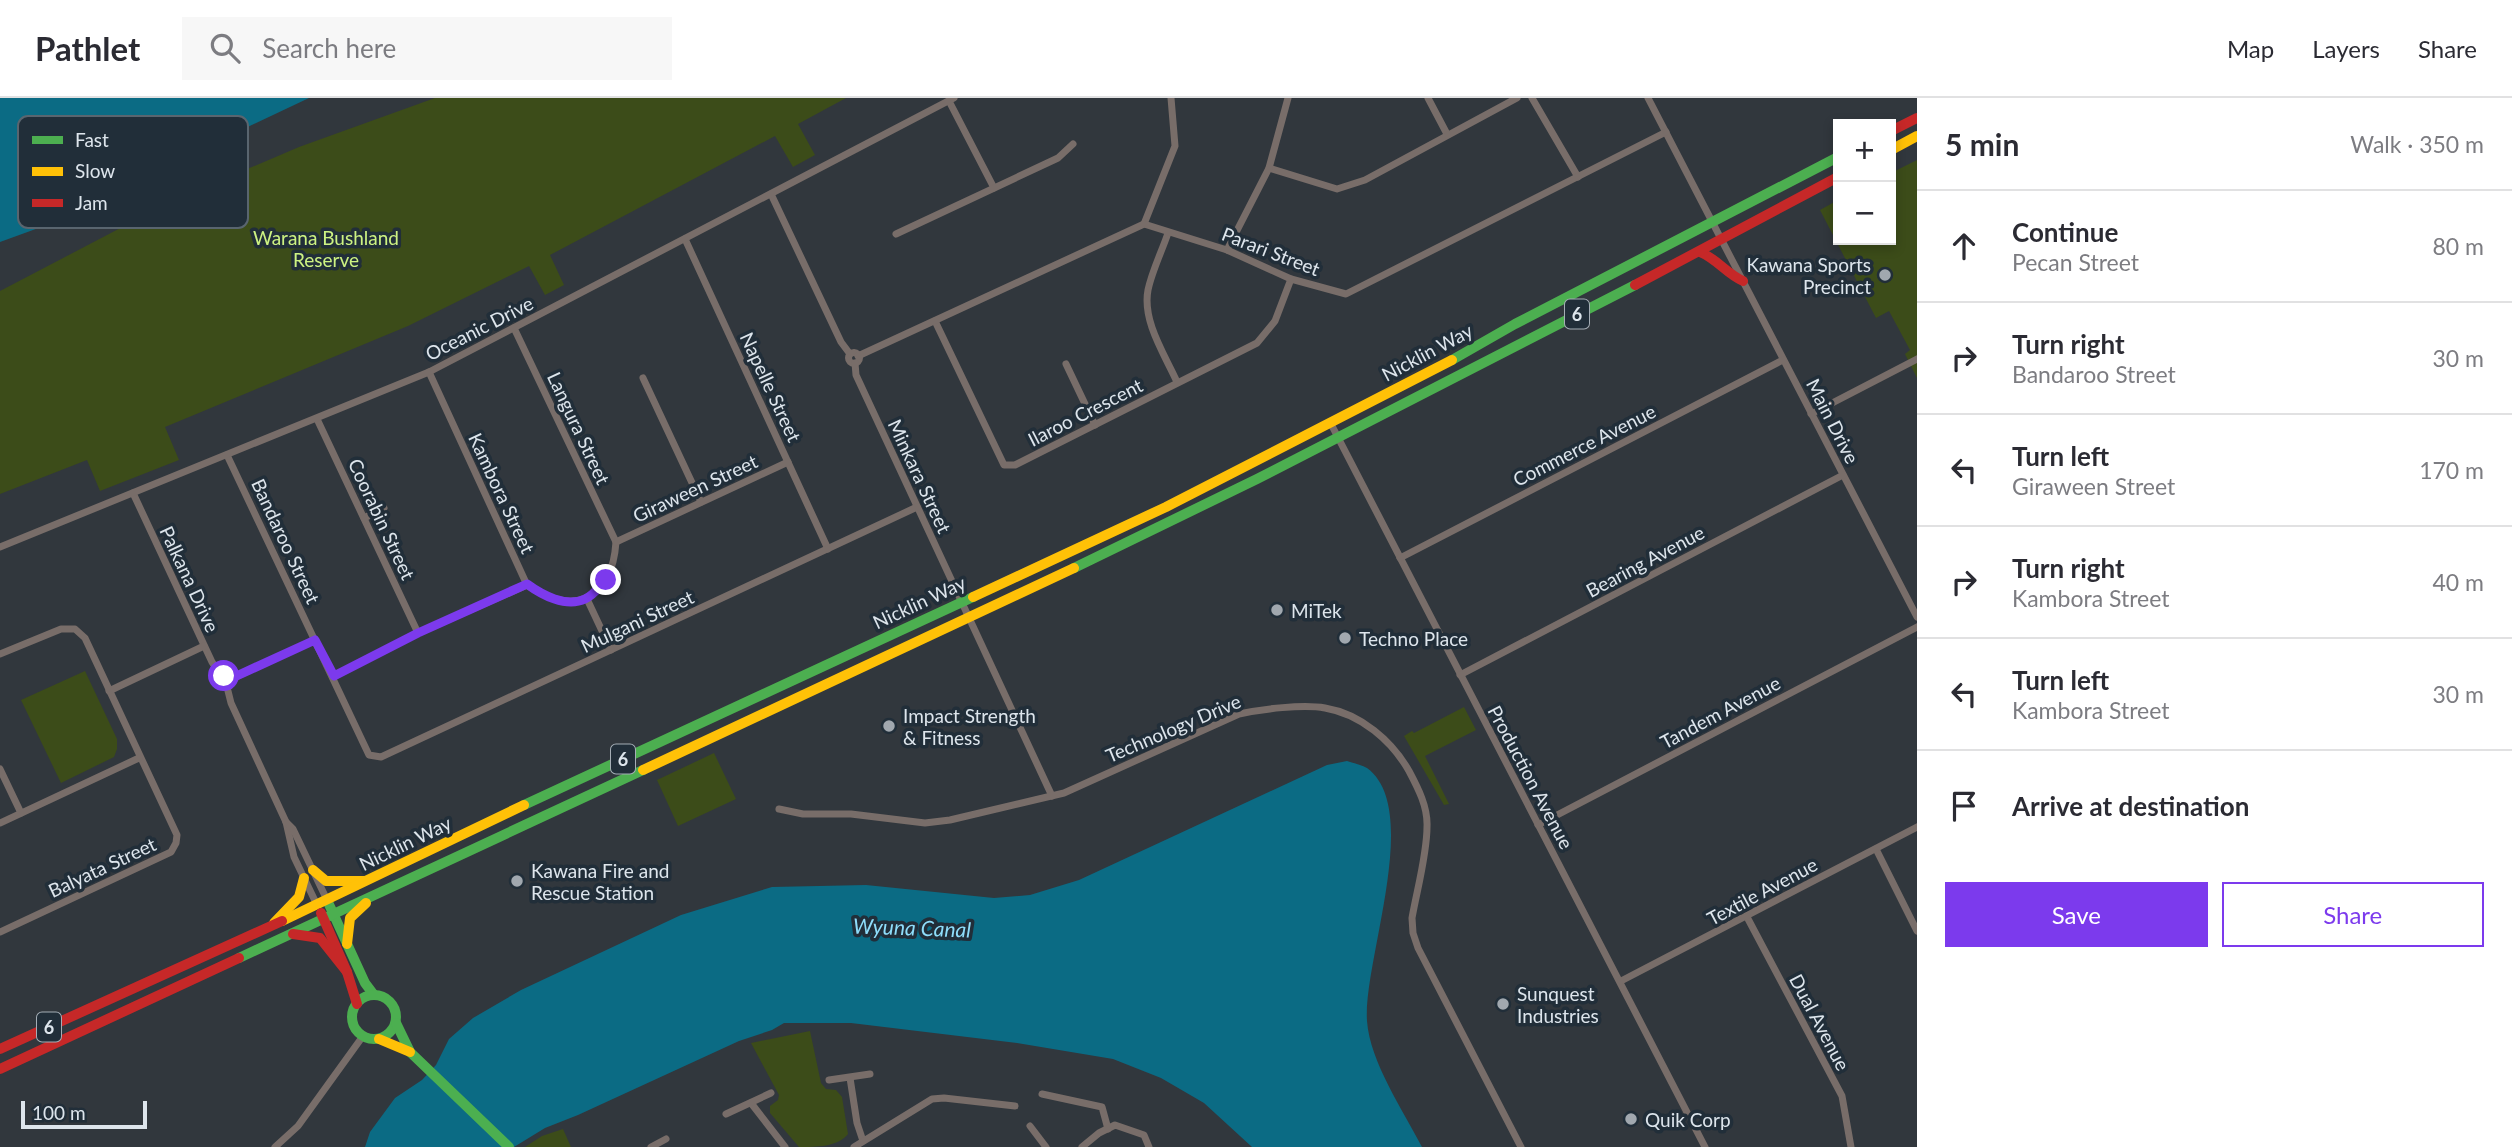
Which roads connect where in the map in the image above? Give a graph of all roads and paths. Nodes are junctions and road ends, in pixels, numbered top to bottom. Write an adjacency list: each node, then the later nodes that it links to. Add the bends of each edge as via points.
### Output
1 (1171, 98): 22 (street, via 1175,146)
2 (1288, 98): 16 (street)
3 (1428, 98): 11 (street)
4 (1517, 98): 11 (street)
5 (1532, 98): 17 (street)
6 (1648, 98): 10 (street, Main Drive)
7 (952, 99): 19 (street); 20 (street, Oceanic Drive)
8 (1917, 118): 9 (main road)
9 (1896, 128)
10 (1666, 132): 17 (street, Parari Street); 21 (street, Main Drive)
11 (1447, 134): 16 (street, via 1365,180 1337,189)
12 (1917, 136): 14 (main road)
13 (1073, 144): 19 (street, via 1058,158)
14 (1896, 147)
15 (1833, 160): 21 (main road, Nicklin Way / 6)
16 (1269, 168): 27 (street)
17 (1578, 177): 29 (street, Parari Street, via 1346,294)
18 (1833, 180): 26 (main road, Nicklin Way / 6)
19 (994, 188): 24 (street)
20 (771, 194): 25 (street, Oceanic Drive); 33 (street, Minkara Street, via 841,342)
21 (1711, 221): 26 (street, Main Drive); 42 (main road, Nicklin Way / 6)
22 (1144, 224): 23 (street, Parari Street); 31 (street)
23 (1168, 233): 27 (street, Parari Street); 39 (street, via 1147,306)
24 (896, 234)
25 (685, 239): 32 (street, Oceanic Drive); 46 (street, Napelle Street)
26 (1721, 240): 28 (main road, Nicklin Way / 6); 30 (street, Main Drive)
27 (1227, 250): 29 (street, Parari Street)
28 (1700, 251): 30 (main road, via 1715,257); 44 (main road, Nicklin Way / 6)
29 (1291, 279): 39 (street, Ilaroo Crescent, via 1275,320 1257,343)
30 (1742, 281): 35 (street, Main Drive)
31 (935, 321): 33 (street); 43 (street, Ilaroo Crescent, via 1004,465 1015,465)
32 (514, 328): 37 (street, Oceanic Drive); 53 (street, Langura Street)
33 (855, 358): 50 (street, Minkara Street, via 856,375)
34 (1917, 359): 40 (street)
35 (1783, 360): 40 (street, Main Drive); 56 (street, Commerce Avenue)
36 (1066, 364): 43 (street)
37 (429, 372): 41 (street, Oceanic Drive); 57 (street, Kambora Street)
38 (643, 378): 49 (street)
39 (1177, 382): 43 (street, Ilaroo Crescent)
40 (1811, 414): 47 (street, Main Drive)
41 (317, 419): 45 (street, Oceanic Drive); 52 (street, Coorabin Street)
42 (1330, 422): 44 (street, Production Avenue); 59 (main road, Nicklin Way / 6, via 1166,507)
43 (1095, 425)
44 (1338, 438): 56 (street, Production Avenue); 61 (main road, Nicklin Way / 6)
45 (227, 455): 48 (street, Oceanic Drive); 64 (street, Bandaroo Street)
46 (788, 462): 49 (street, Giraween Street); 55 (street, Napelle Street)
47 (1843, 475): 60 (street, Main Drive); 68 (street, Bearing Avenue)
48 (133, 493): 54 (street, Oceanic Drive); 65 (street, Palkana Drive)
49 (701, 502): 53 (street, Giraween Street)
50 (917, 507): 55 (street, Mulgani Street); 59 (street, Minkara Street)
51 (384, 508): 52 (street)
52 (363, 518): 63 (street, Coorabin Street)
53 (615, 542): 58 (street, via 614,562 606,580)
54 (0, 547)
55 (828, 549): 66 (street, Mulgani Street)
56 (1400, 558): 68 (street, Production Avenue)
57 (527, 584): 58 (street, Kambora Street, via 544,596 571,602); 63 (street)
58 (586, 599): 66 (street)
59 (961, 601): 61 (street, Minkara Street); 85 (main road, Nicklin Way / 6)
60 (1917, 617)
61 (968, 618): 75 (street, Minkara Street); 86 (main road, Nicklin Way / 6)
62 (1917, 627): 80 (street, Tandem Avenue)
63 (418, 633): 69 (street)
64 (315, 640): 69 (street, Bandaroo Street); 70 (street)
65 (204, 646): 70 (street, Palkana Drive); 71 (street)
66 (611, 650): 72 (street, Mulgani Street, via 381,757)
67 (0, 654): 71 (street, Balyata Street, via 61,629 75,629 85,638)
68 (1461, 675): 80 (street, Production Avenue)
69 (334, 676): 72 (street, Bandaroo Street)
70 (227, 681): 78 (street, Palkana Drive, via 231,703)
71 (109, 691): 73 (street, Balyata Street)
72 (369, 755)
73 (139, 758): 77 (street); 93 (street, Balyata Street, via 177,835 171,852)
74 (0, 769): 77 (street)
75 (1052, 796): 76 (street, Technology Drive, via 925,823); 126 (street, Technology Drive, via 1257,710 1324,707 1372,729 1401,758 1424,802 1427,827 1412,918 1418,948)
76 (779, 809)
77 (21, 813): 79 (street)
78 (286, 822): 83 (street, Palkana Drive); 84 (street, Palkana Drive)
79 (0, 823)
80 (1538, 825): 97 (street, Production Avenue)
81 (1917, 827): 82 (street, Textile Avenue)
82 (1875, 849): 90 (street, Textile Avenue); 92 (street)
83 (313, 870): 85 (main road, via 326,881); 87 (street, Palkana Drive)
84 (304, 878): 88 (street, Palkana Drive); 91 (main road, via 300,895)
85 (366, 881): 87 (main road, Nicklin Way / 6)
86 (373, 895): 89 (main road, Nicklin Way / 6); 95 (main road, via 350,918)
87 (327, 900): 88 (main road, Nicklin Way / 6); 89 (main road)
88 (317, 905): 89 (main road); 91 (main road, Nicklin Way / 6)
89 (329, 916): 94 (main road, Nicklin Way / 6); 95 (main road); 96 (main road)
90 (1747, 917): 97 (street, Textile Avenue); 128 (street, Dual Avenue, via 1842,1096)
91 (271, 926): 103 (main road, Nicklin Way / 6)
92 (1917, 931)
93 (0, 932)
94 (289, 934): 96 (main road, via 320,938); 105 (main road, Nicklin Way / 6)
95 (347, 944): 98 (main road)
96 (347, 972): 99 (main road)
97 (1620, 981): 127 (street, Production Avenue)
98 (374, 995): 99 (main road); 100 (main road, via 392,1004)
99 (357, 1004): 101 (main road, via 353,1020)
100 (396, 1023): 102 (main road, via 387,1036); 104 (main road)
101 (363, 1036): 102 (main road); 118 (street, via 298,1126)
102 (378, 1039): 104 (main road)
103 (0, 1049)
104 (411, 1052): 119 (main road)
105 (0, 1069)
106 (870, 1074): 107 (street)
107 (850, 1078): 108 (street); 117 (street)
108 (829, 1080)
109 (771, 1093): 111 (street)
110 (1042, 1094): 115 (street, via 1102,1107)
111 (751, 1103): 113 (street); 121 (street)
112 (1015, 1106): 117 (street, via 932,1099)
113 (726, 1114)
114 (1030, 1126): 123 (street)
115 (1108, 1129): 124 (street); 125 (street, via 1115,1125 1144,1135)
116 (666, 1139): 120 (street)
117 (863, 1141): 122 (street)
118 (275, 1147)
119 (509, 1147)
120 (651, 1147)
121 (785, 1147)
122 (854, 1147)
123 (1046, 1147)
124 (1082, 1147)
125 (1149, 1147)
126 (1521, 1147)
127 (1705, 1147)
128 (1851, 1147)

